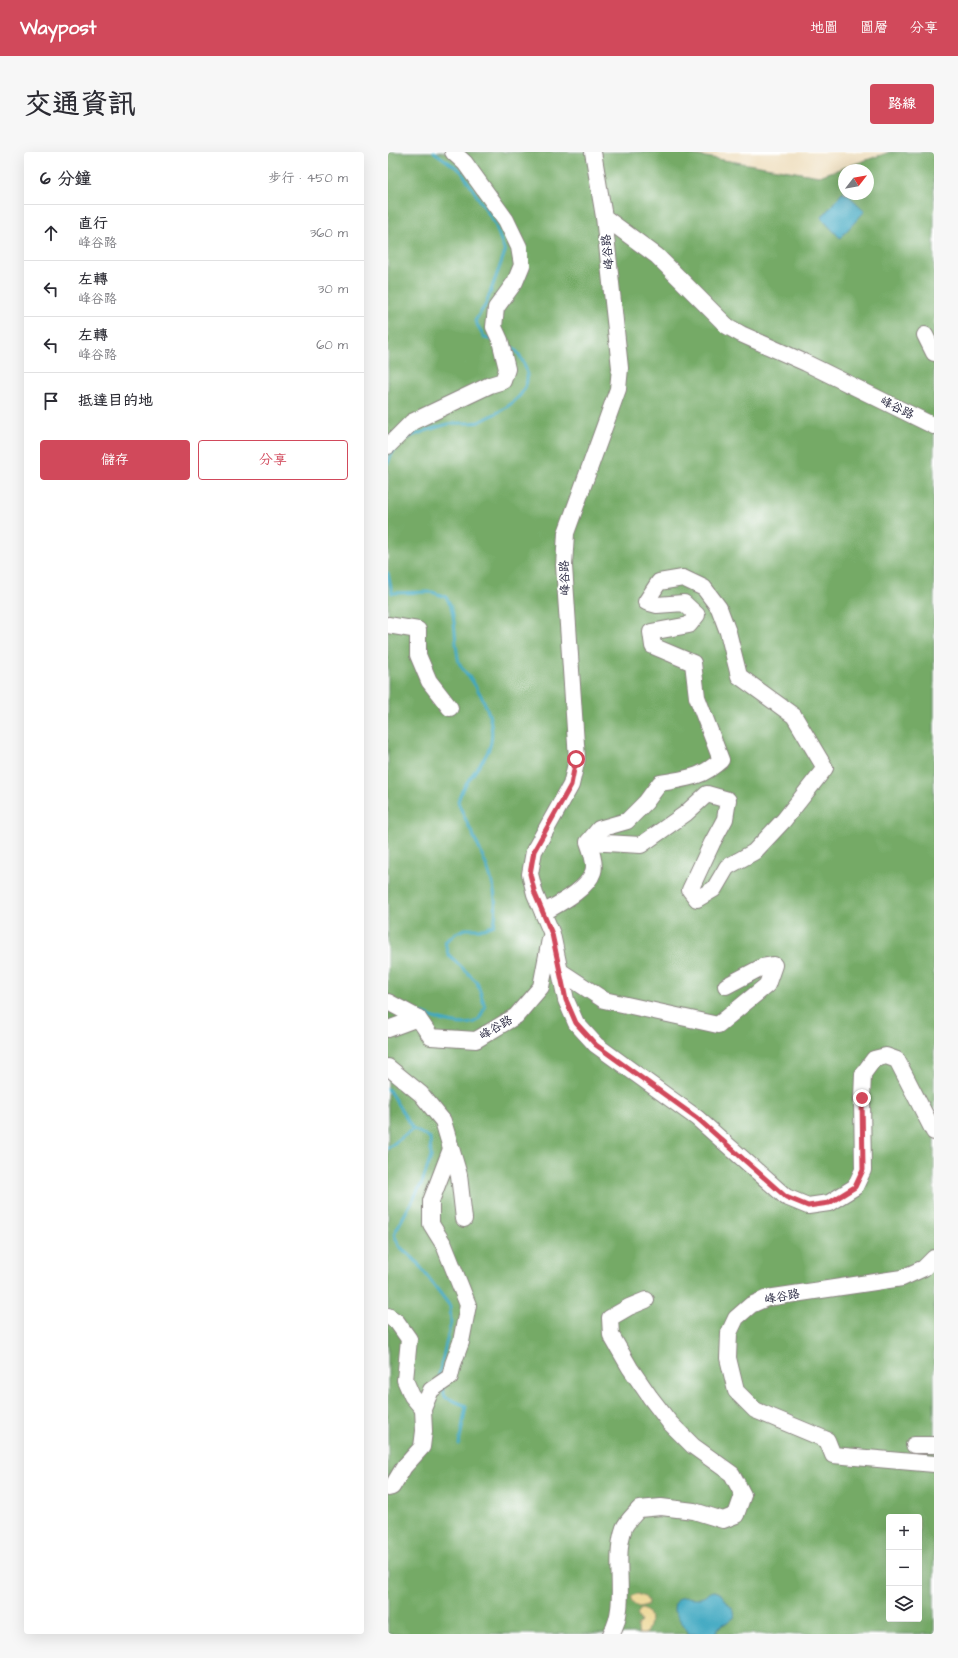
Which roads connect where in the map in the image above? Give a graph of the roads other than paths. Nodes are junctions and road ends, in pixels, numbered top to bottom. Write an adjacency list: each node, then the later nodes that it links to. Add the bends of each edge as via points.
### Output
1 (453, 152): 7 (street, via 465,163 506,220 520,247 522,265 496,308 494,327 507,369 503,381 412,422)
2 (593, 152): 3 (street, 峰谷路)
3 (604, 217): 6 (street, 峰谷路, via 657,256 727,326); 11 (street, 峰谷路, via 620,368 618,389 566,533 564,566 576,759 571,785 534,851 530,874)
4 (924, 335): 5 (street)
5 (934, 353)
6 (934, 426)
7 (388, 446)
8 (388, 624): 9 (street, via 418,630 418,655 429,681)
9 (450, 708)
10 (588, 842): 10 (street, via 599,830 627,821 660,783 697,777 721,760 697,697 692,662 653,646 651,632 689,625 697,615 684,603 657,605 646,602 660,582 683,578 704,588 719,608 739,676 794,716 826,768 754,852 727,867 714,889 697,899 690,890 726,819 728,800 708,794 641,845); 11 (street, via 593,872 580,890)
11 (543, 913): 12 (street, 峰谷路)
12 (552, 934): 13 (street, 峰谷路); 16 (street, 峰谷路, via 541,987 516,1016 476,1040 431,1037)
13 (560, 971): 14 (street, via 604,1000 718,1025 767,985 774,965 762,967); 19 (street, 峰谷路, via 566,1000 576,1023 596,1045 697,1118 786,1197 808,1206 829,1203 855,1187 863,1170 863,1074 874,1059 886,1056 897,1060)
14 (726, 986)
15 (392, 1004): 16 (street, 峰谷路)
16 (417, 1018): 17 (street)
17 (388, 1029)
18 (388, 1067): 20 (street, via 422,1094 443,1121)
19 (934, 1132)
20 (451, 1149): 21 (street, via 459,1175); 25 (street, via 431,1201 431,1224 444,1245 468,1305 461,1342 450,1377 432,1390)
21 (464, 1219)
22 (934, 1258): 28 (street, 峰谷路, via 924,1268 902,1278 767,1298 751,1305 736,1318 729,1333 728,1358 736,1391 755,1410 827,1440 833,1455)
23 (646, 1300): 30 (street, via 610,1318 611,1335 630,1368 670,1423 693,1446 732,1474 743,1495 736,1515 723,1520 694,1511 661,1506 639,1509 624,1527 619,1559 619,1608)
24 (388, 1316): 25 (street, via 397,1322 409,1339 405,1380 412,1396)
25 (423, 1409): 29 (street, via 422,1447 404,1466 392,1487)
26 (934, 1445): 27 (street)
27 (914, 1446)
28 (934, 1464)
29 (388, 1488)
30 (611, 1634)

